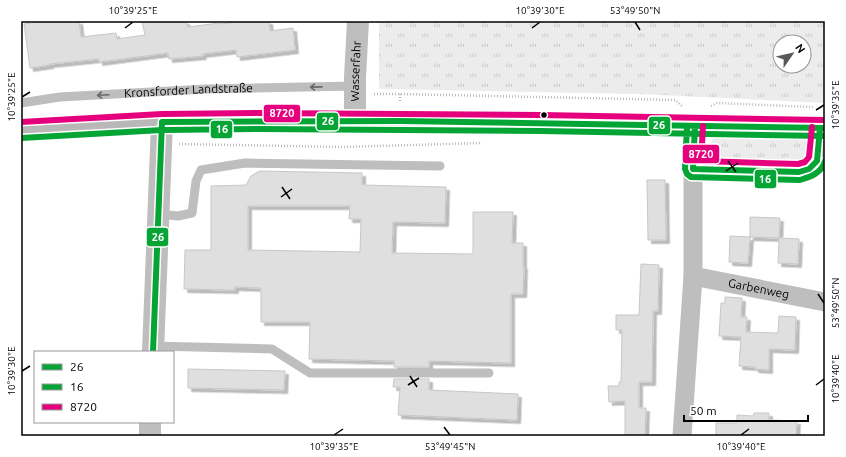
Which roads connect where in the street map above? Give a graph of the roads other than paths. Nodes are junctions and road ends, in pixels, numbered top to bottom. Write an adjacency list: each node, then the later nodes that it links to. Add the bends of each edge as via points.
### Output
1 (358, 21): 2 (street, Wasserfahr)
2 (363, 88): 3 (lane, Kronsforder Landstraße, one-way to 3, via 206,89 60,97); 4 (street, Wasserfahr)
3 (21, 103)
4 (355, 121): 6 (main road); 7 (main road)
5 (821, 121): 7 (main road); 10 (street, via 817,161 809,169 800,172)
6 (162, 122): 8 (main road); 11 (street)
7 (695, 126): 10 (street)
8 (21, 130)
9 (440, 166): 11 (lane, via 245,163 201,170 196,181 192,212 178,216)
10 (693, 169): 12 (street)
11 (159, 214): 14 (street)
12 (693, 276): 13 (street, Garbenweg); 18 (street)
13 (825, 302)
14 (153, 349): 15 (lane, via 272,349 310,373)
15 (489, 373)
16 (150, 423): 17 (street)
17 (150, 436)
18 (682, 436)

